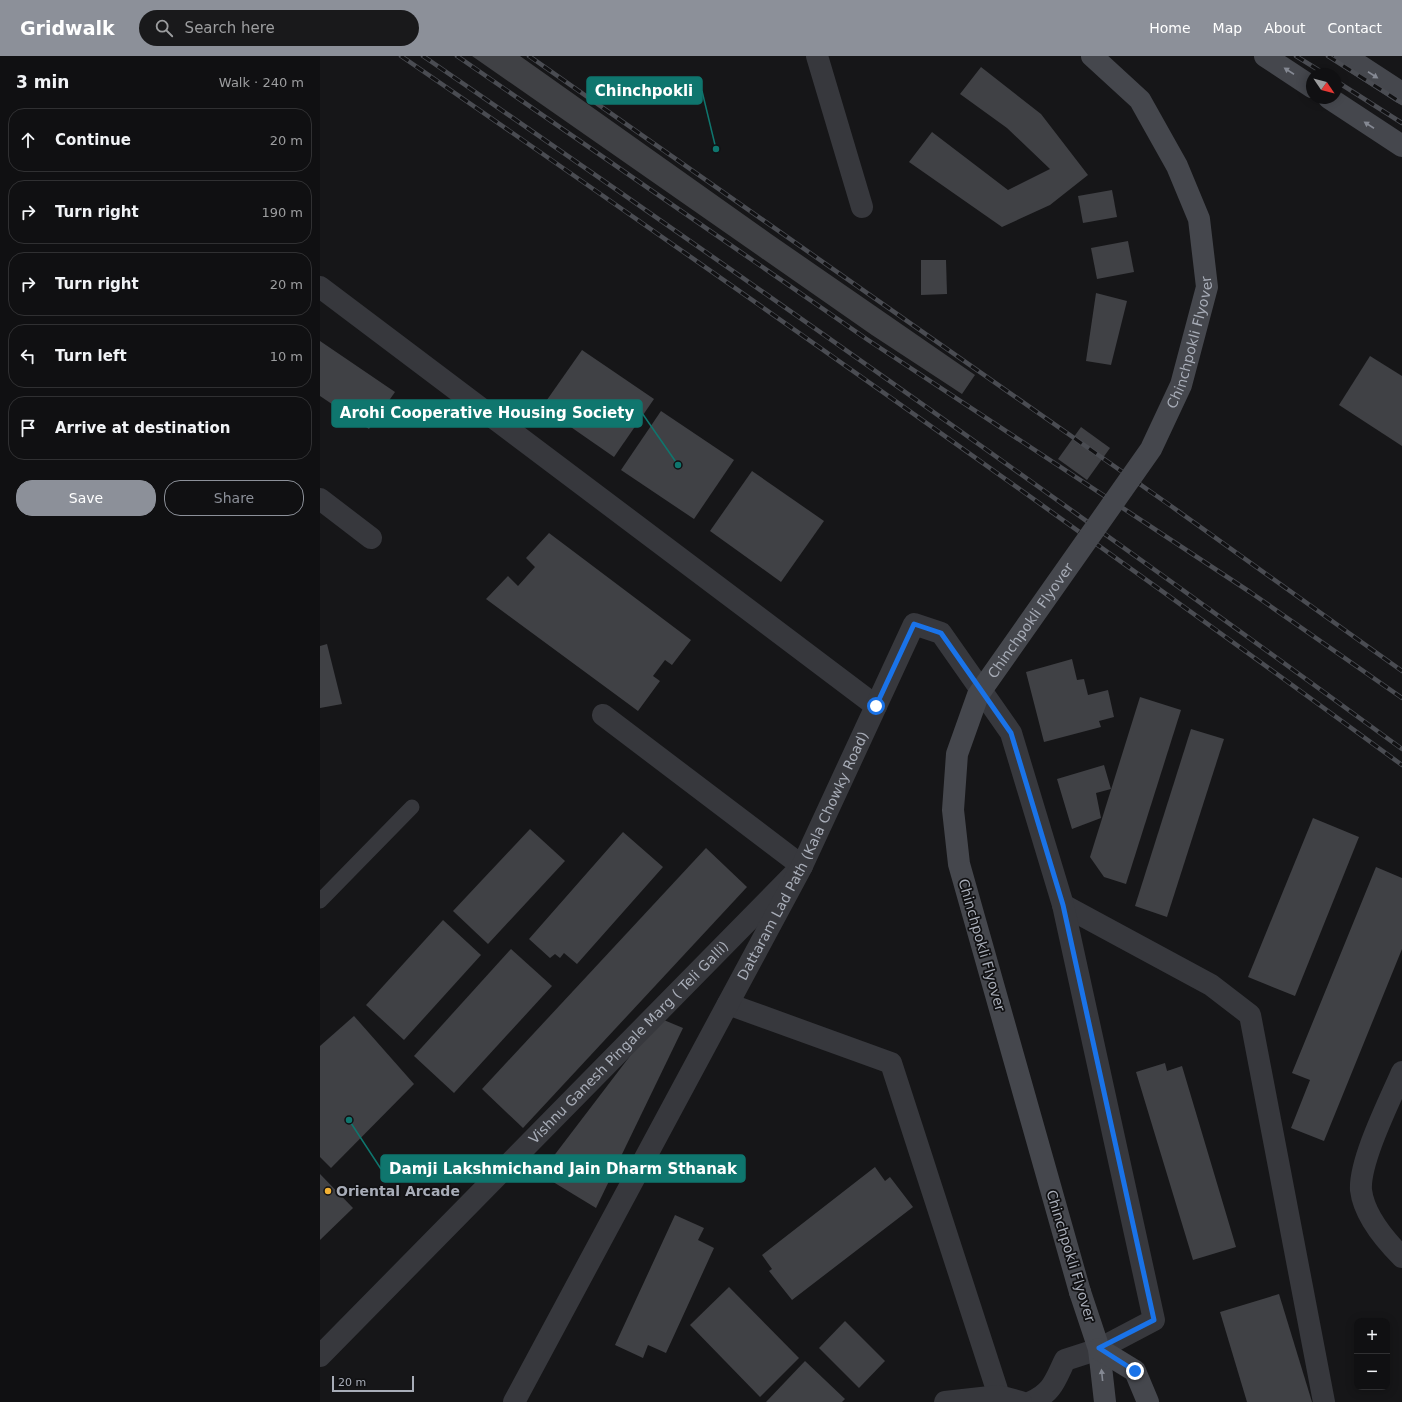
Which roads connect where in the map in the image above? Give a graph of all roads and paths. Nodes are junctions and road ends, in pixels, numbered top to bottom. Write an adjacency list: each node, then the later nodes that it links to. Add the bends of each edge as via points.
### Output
1 (817, 56): 9 (street)
2 (1092, 56): 22 (main road, Chinchpokli Flyover, bridge, via 1140,100 1177,166 1199,219 1207,287 1181,385 1151,450 978,695 957,754 953,810 959,864 1080,1292)
3 (1265, 56): 5 (main road, one-way to 3)
4 (1345, 56): 6 (main road, one-way to 6)
5 (1306, 83)
6 (1402, 93)
7 (1338, 104): 8 (main road, one-way to 7)
8 (1402, 146)
9 (862, 207)
10 (320, 287): 13 (street)
11 (320, 499): 12 (street)
12 (371, 538)
13 (876, 706): 16 (street, Dattaram Lad Path (Kala Chowky Road)); 18 (street, Dattaram Lad Path (Kala Chowky Road), via 914,624 941,633 1011,733)
14 (603, 715): 16 (street)
15 (412, 807): 17 (lane)
16 (802, 866): 19 (street, Dattaram Lad Path (Kala Chowky Road)); 23 (street, Vishnu Ganesh Pingale Marg ( Teli Galli))
17 (320, 901)
18 (1063, 905): 22 (street, Dattaram Lad Path (Kala Chowky Road), via 1154,1320); 31 (street, via 1211,985 1250,1015)
19 (728, 1004): 24 (street, via 891,1064); 25 (street, Dattaram Lad Path (Kala Chowky Road))
20 (1402, 1072): 21 (street, via 1365,1162 1361,1190 1369,1214)
21 (1402, 1257)
22 (1099, 1348): 28 (street, via 1065,1360 1053,1385 1044,1396); 29 (main road, Chinchpokli Flyover, one-way to 22); 30 (main road, via 1135,1371)
23 (320, 1356)
24 (998, 1396): 26 (street); 27 (street)
25 (514, 1402)
26 (945, 1402)
27 (1021, 1402)
28 (1031, 1402)
29 (1105, 1402)
30 (1148, 1402)
31 (1324, 1402)

